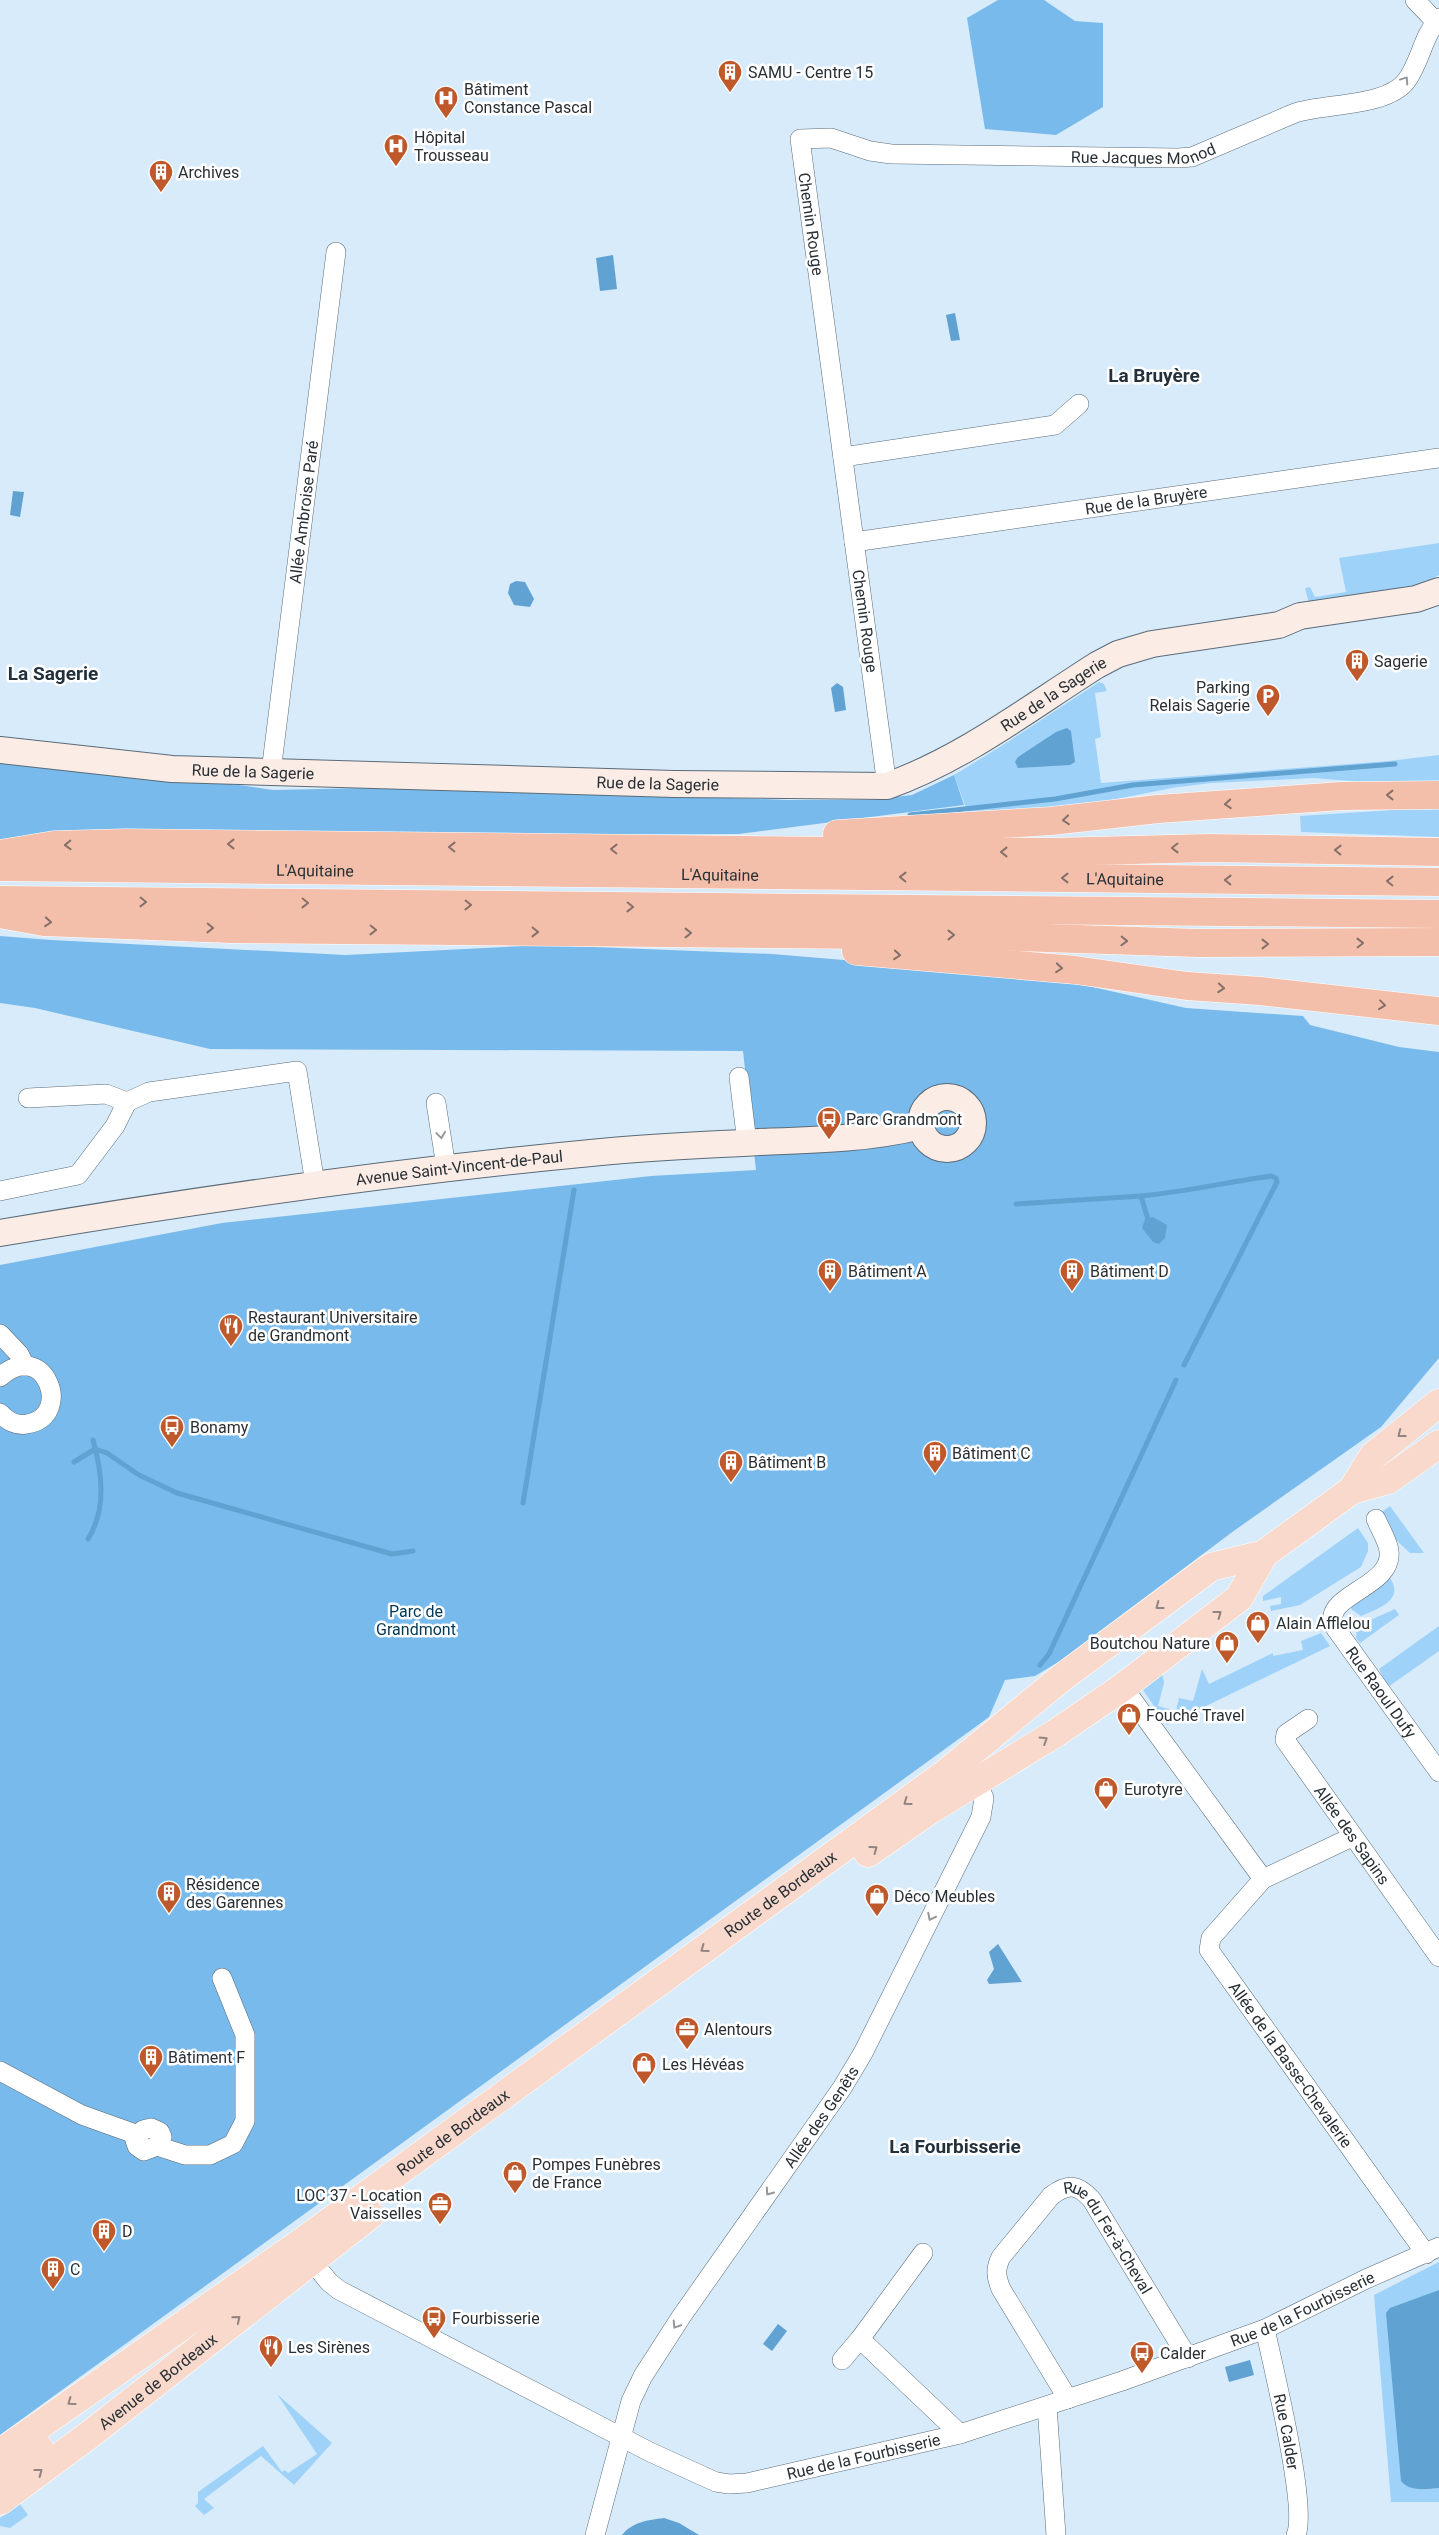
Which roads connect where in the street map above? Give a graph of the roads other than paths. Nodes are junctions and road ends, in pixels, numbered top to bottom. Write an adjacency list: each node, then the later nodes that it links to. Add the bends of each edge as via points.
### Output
1 (1415, 0): 2 (street)
2 (1438, 20): 3 (street, Rue Jacques Monod, one-way to 2, via 831,138 870,151 891,154 1192,157 1310,108 1364,101 1397,91 1408,79 1428,31)
3 (800, 139): 6 (street, Chemin Rouge)
4 (336, 252): 13 (street, Allée Ambroise Paré)
5 (1079, 404): 6 (street, via 1055,425)
6 (843, 457): 8 (street, Chemin Rouge)
7 (1439, 458): 8 (street, Rue de la Bruyère)
8 (854, 542): 14 (street, Chemin Rouge)
9 (1439, 591): 11 (street, Rue de la Sagerie, via 1416,599 1300,616)
10 (1439, 609): 11 (street, Rue de la Sagerie, via 1302,629)
11 (1279, 625): 14 (street, Rue de la Sagerie, via 1152,644 1118,654 1097,664 948,760)
12 (0, 750): 13 (street, Rue de la Sagerie, via 172,769)
13 (271, 772): 14 (street, Rue de la Sagerie, via 674,784)
14 (887, 786)
15 (1439, 795): 16 (highway, one-way to 16, via 1342,796 1158,809 1051,821 773,837)
16 (663, 850): 17 (highway, one-way to 16, via 1210,848 1053,852); 18 (highway, one-way to 18, via 126,844 54,845)
17 (1439, 852)
18 (0, 854)
19 (0, 867): 20 (highway, L'Aquitaine, one-way to 19)
20 (1439, 882)
21 (0, 900): 23 (highway, L'Aquitaine, one-way to 23)
22 (0, 914): 24 (highway, one-way to 24, via 44,922 156,927)
23 (1439, 914)
24 (728, 934): 25 (highway, one-way to 25, via 988,936 1208,943); 26 (highway, one-way to 26, via 817,948 1075,970 1187,986 1260,991)
25 (1439, 942)
26 (1435, 1013)
27 (739, 1077): 32 (street)
28 (28, 1098): 29 (street, via 106,1094)
29 (127, 1102): 34 (street, via 148,1092 297,1071); 35 (street, via 115,1126 78,1175)
30 (436, 1103): 33 (street, one-way to 33)
31 (921, 1126): 32 (street, Avenue Saint-Vincent-de-Paul, via 887,1134)
32 (747, 1143): 33 (street, Avenue Saint-Vincent-de-Paul, via 653,1147)
33 (446, 1167): 34 (street, Avenue Saint-Vincent-de-Paul)
34 (315, 1184): 36 (street, Avenue Saint-Vincent-de-Paul)
35 (0, 1191)
36 (0, 1233)
37 (0, 1334): 38 (street, via 19,1354)
38 (8, 1368): 40 (street, via 33,1367 46,1377 52,1392 51,1402 35,1422)
39 (1439, 1403): 42 (main road, one-way to 42, via 1373,1456)
40 (3, 1422)
41 (1439, 1444): 42 (main road, via 1388,1480)
42 (1352, 1490): 44 (main road, Route de Bordeaux)
43 (1376, 1520): 47 (street, Rue Raoul Dufy, via 1390,1550 1388,1565 1376,1578 1336,1607 1332,1620)
44 (1264, 1554): 45 (main road, Route de Bordeaux, one-way to 44, via 1239,1598); 55 (main road, Route de Bordeaux, one-way to 55, via 1211,1567 1060,1679 961,1762)
45 (1123, 1687): 48 (main road, Route de Bordeaux, one-way to 45); 50 (street)
46 (1308, 1719): 49 (street, Allée des Sapins, via 1286,1734 1285,1740)
47 (1439, 1772)
48 (977, 1781): 55 (main road, Route de Bordeaux, one-way to 48, via 898,1832); 65 (street, Allée des Genêts, one-way to 65, via 984,1798 984,1808 867,2044 842,2088 643,2376 631,2401)
49 (1352, 1837): 50 (street, Allée de la Basse-Chevalerie); 51 (street, Allée des Sapins)
50 (1263, 1879): 54 (street, Allée de la Basse-Chevalerie, via 1211,1938 1209,1950)
51 (1439, 1957)
52 (222, 1978): 53 (street, via 245,2035 245,2121 233,2144 210,2155 185,2155 157,2146 162,2138 157,2130 151,2128 138,2135 82,2115)
53 (0, 2071)
54 (1432, 2251): 58 (street, Rue de la Fourbisserie, via 1366,2279)
55 (305, 2252): 57 (main road, Avenue de Bordeaux); 65 (street, Rue de la Fourbisserie, via 339,2290); 68 (main road, Avenue de Bordeaux, one-way to 55, via 132,2402)
56 (923, 2253): 59 (street)
57 (183, 2326): 66 (main road, Avenue de Bordeaux, one-way to 66, via 115,2370); 67 (main road, via 160,2353 94,2409)
58 (1265, 2330): 60 (street, Rue de la Fourbisserie); 69 (street, Rue Calder, via 1296,2485)
59 (860, 2339): 61 (street); 64 (street)
60 (1188, 2358): 62 (street, Rue de la Fourbisserie); 62 (street, Rue du Fer-à-Cheval, via 1092,2200 1084,2191 1061,2188 1001,2256 996,2266 1001,2290)
61 (842, 2360)
62 (1068, 2399): 63 (street, Rue de la Fourbisserie)
63 (1047, 2406): 64 (street, Rue de la Fourbisserie); 71 (street)
64 (960, 2434): 65 (street, Rue de la Fourbisserie, via 816,2468 730,2484 704,2477)
65 (622, 2436): 70 (street, Allée des Genêts)
66 (0, 2453)
67 (0, 2476)
68 (0, 2501)
69 (1301, 2532)
70 (595, 2535)
71 (1056, 2535)

